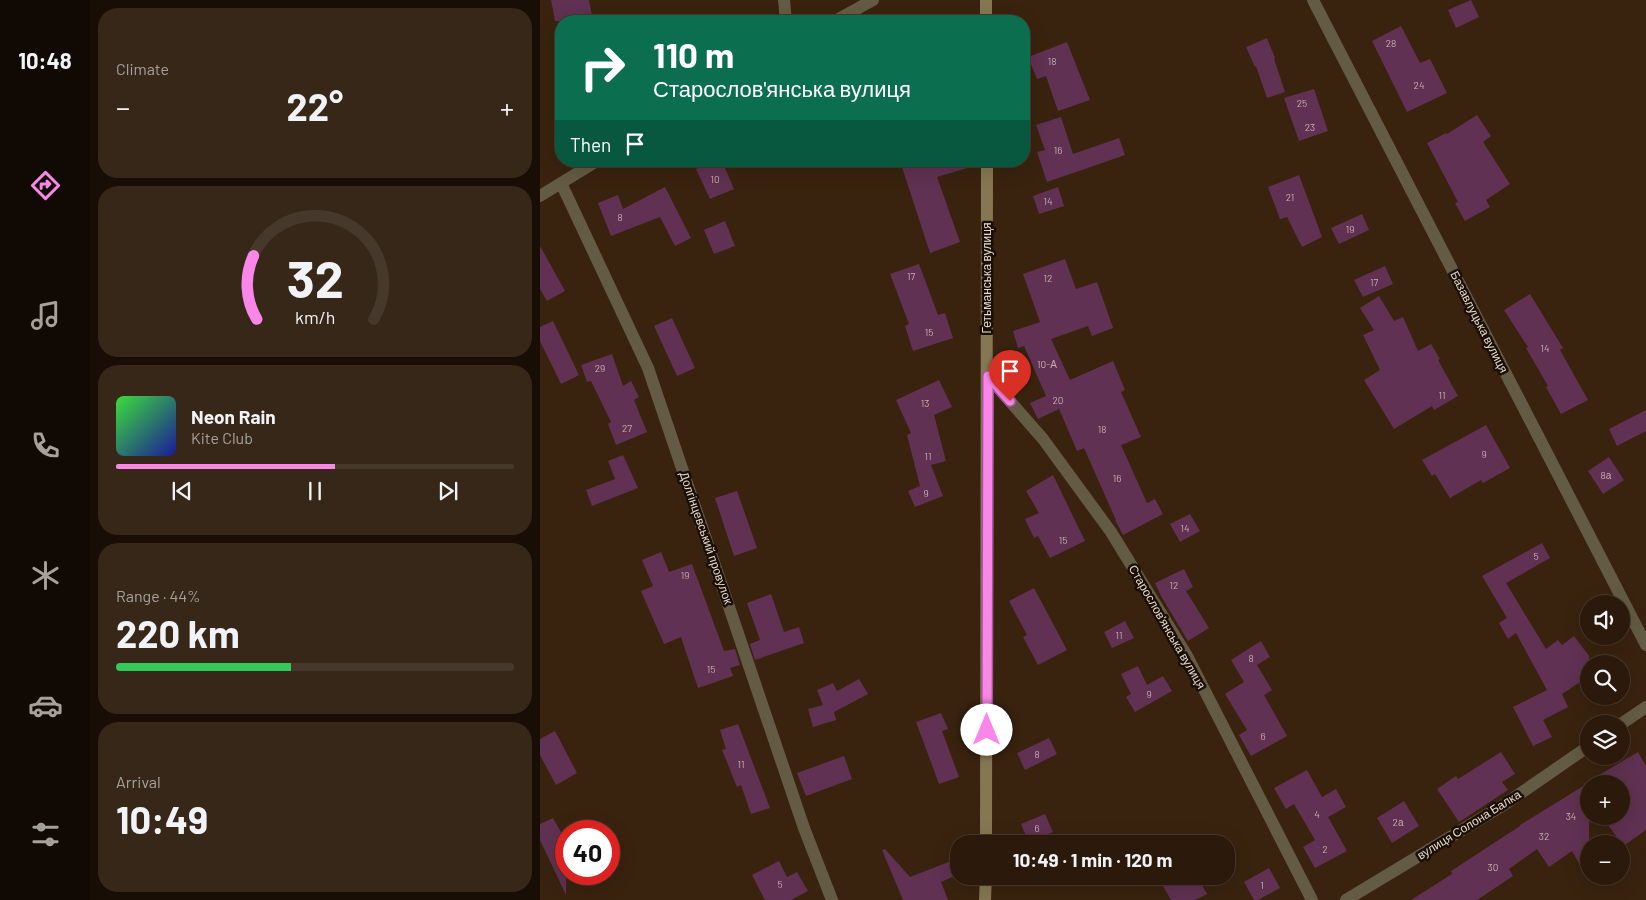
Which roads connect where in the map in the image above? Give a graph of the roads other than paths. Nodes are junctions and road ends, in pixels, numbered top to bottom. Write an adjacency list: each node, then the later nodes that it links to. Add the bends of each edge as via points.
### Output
1 (784, 0): 5 (street)
2 (873, 0): 6 (street)
3 (986, 0): 7 (street)
4 (1313, 0): 13 (street, Базавлуцька вулиця)
5 (785, 15)
6 (846, 15)
7 (986, 15)
8 (587, 167): 10 (street)
9 (987, 167): 12 (street, Гетьманська вулиця)
10 (561, 183): 11 (street); 19 (street, Долгінцевський провулок, via 648,368 804,828)
11 (540, 196)
12 (988, 376): 17 (street, Гетьманська вулиця); 21 (street, Старослов'янська вулиця, via 1043,439 1111,532 1187,656)
13 (1646, 645)
14 (1646, 707): 15 (street)
15 (1630, 718)
16 (1580, 752): 22 (street, вулиця Солона Балка, via 1505,804)
17 (986, 835)
18 (986, 885): 20 (street)
19 (832, 900)
20 (985, 900)
21 (1312, 900)
22 (1346, 900)

